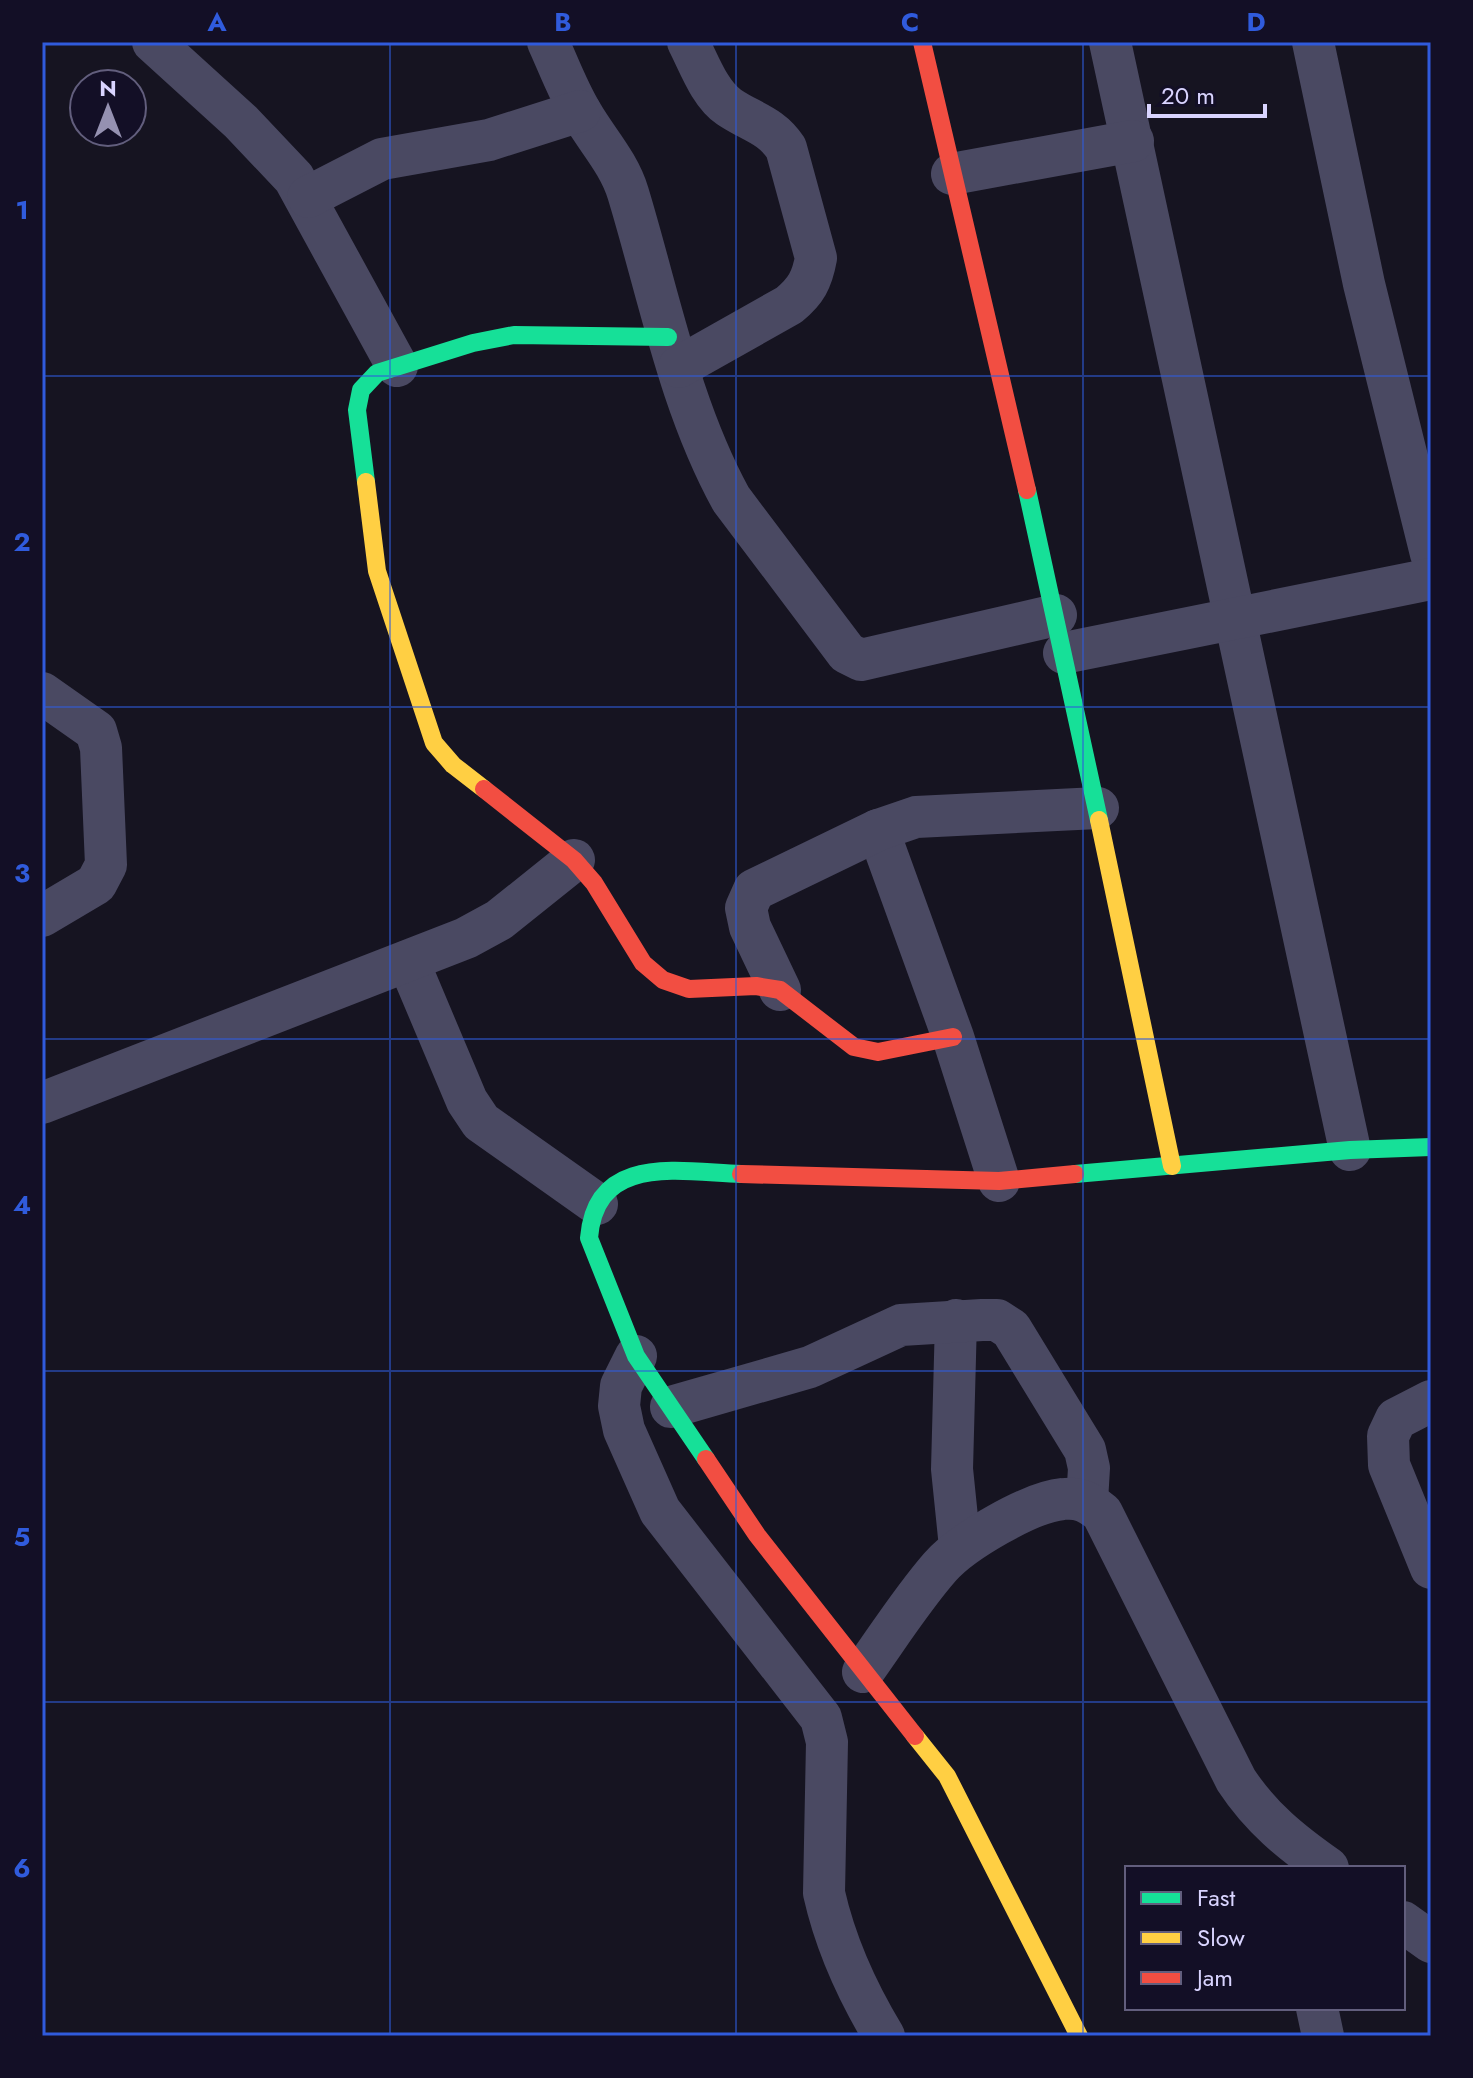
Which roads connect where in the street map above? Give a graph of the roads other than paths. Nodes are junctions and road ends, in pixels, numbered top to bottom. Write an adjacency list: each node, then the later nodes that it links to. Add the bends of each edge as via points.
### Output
1 (153, 42): 10 (street, via 241,122)
2 (548, 42): 7 (street)
3 (688, 42): 11 (street, via 714,92 729,107 777,134 786,148 816,258 805,292 789,305)
4 (922, 42): 9 (street)
5 (1110, 42): 8 (street)
6 (1313, 42): 13 (street, via 1364,284)
7 (580, 111): 10 (street, via 489,140 382,159); 11 (street, via 627,190)
8 (1133, 141): 9 (street); 15 (street)
9 (952, 174): 16 (street)
10 (308, 197): 12 (street)
11 (673, 352): 12 (street, via 514,335); 16 (street, via 716,472 731,499 847,653 861,660)
12 (397, 366): 20 (street, via 377,373 361,390 357,410 377,571 434,743 453,765)
13 (1431, 554)
14 (1431, 579): 15 (street)
15 (1237, 619): 16 (street); 27 (street)
16 (1060, 634): 18 (street)
17 (42, 693): 21 (street, via 96,731 106,865 96,884)
18 (1098, 808): 19 (street, via 916,817); 28 (street)
19 (878, 830): 23 (street, via 754,890 746,908 750,927); 24 (street)
20 (574, 860): 22 (street, via 499,920); 23 (street, via 643,963 663,980 689,989)
21 (42, 916)
22 (408, 961): 25 (street); 30 (street, via 467,1101 481,1122)
23 (780, 990): 24 (street, via 854,1047 878,1052)
24 (953, 1037): 29 (street)
25 (42, 1103)
26 (1431, 1147): 27 (street)
27 (1350, 1150): 28 (street)
28 (1172, 1166): 29 (street)
29 (999, 1181): 30 (street, via 652,1171 630,1173 614,1182)
30 (597, 1204): 32 (street, via 589,1238)
31 (956, 1320): 34 (street, via 901,1325 810,1367); 35 (street, via 997,1320 1011,1329 1085,1450); 36 (street, via 952,1469)
32 (636, 1356): 34 (street); 43 (street, via 621,1386 619,1406 624,1430 660,1511 821,1718 827,1742 824,1893 863,1999)
33 (1431, 1401): 37 (street, via 1396,1419 1386,1451)
34 (671, 1407): 38 (street, via 757,1535)
35 (1087, 1501): 36 (street, via 1065,1498 1041,1504); 39 (street, via 1102,1513 1236,1780 1280,1833)
36 (960, 1547): 38 (street)
37 (1431, 1568)
38 (863, 1672): 44 (street, via 947,1776)
39 (1325, 1866)
40 (1405, 1923): 41 (street)
41 (1431, 1942)
42 (1317, 2010): 45 (street)
43 (884, 2036)
44 (1079, 2036)
45 (1323, 2036)

